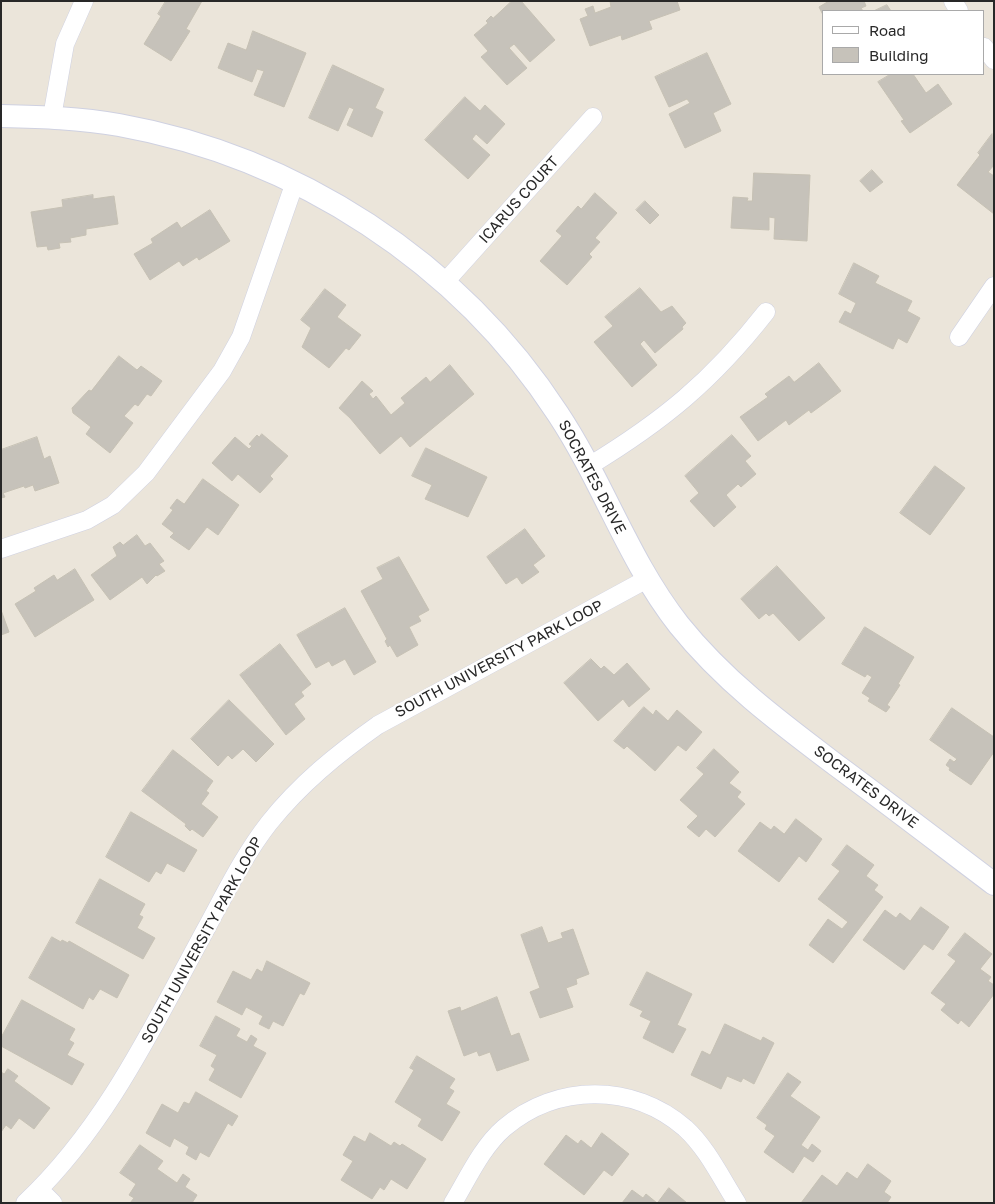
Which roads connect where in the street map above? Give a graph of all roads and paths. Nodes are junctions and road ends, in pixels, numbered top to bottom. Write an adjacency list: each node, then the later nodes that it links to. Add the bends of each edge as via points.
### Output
1 (84, 1): 5 (street, via 65,44)
2 (985, 48): 3 (street)
3 (994, 60)
4 (1, 116): 5 (street, SOCRATES DRIVE)
5 (52, 117): 7 (street, SOCRATES DRIVE, via 118,125 180,139 238,157)
6 (593, 117): 8 (street, ICARUS COURT)
7 (294, 182): 8 (street, SOCRATES DRIVE, via 345,209 398,244); 13 (street, via 241,337 222,371 146,473 113,504 87,520)
8 (445, 282): 12 (street, SOCRATES DRIVE, via 522,363)
9 (994, 286): 11 (street)
10 (766, 312): 12 (street, via 719,368 682,404)
11 (959, 337)
12 (589, 466): 14 (street, SOCRATES DRIVE, via 620,532)
13 (1, 549)
14 (647, 579): 15 (street, SOCRATES DRIVE, via 679,624 716,667 757,705); 16 (street, SOUTH UNIVERSITY PARK LOOP, via 378,725 338,753 300,788 268,824 242,863 123,1081 91,1128)
15 (994, 884)
16 (39, 1189): 17 (street, SOUTH UNIVERSITY PARK LOOP); 18 (street)
17 (25, 1203)
18 (53, 1203)
19 (453, 1203): 20 (street, via 486,1148 503,1128 526,1112 553,1100 578,1094 606,1094 635,1099 662,1111 686,1129)
20 (737, 1203)

